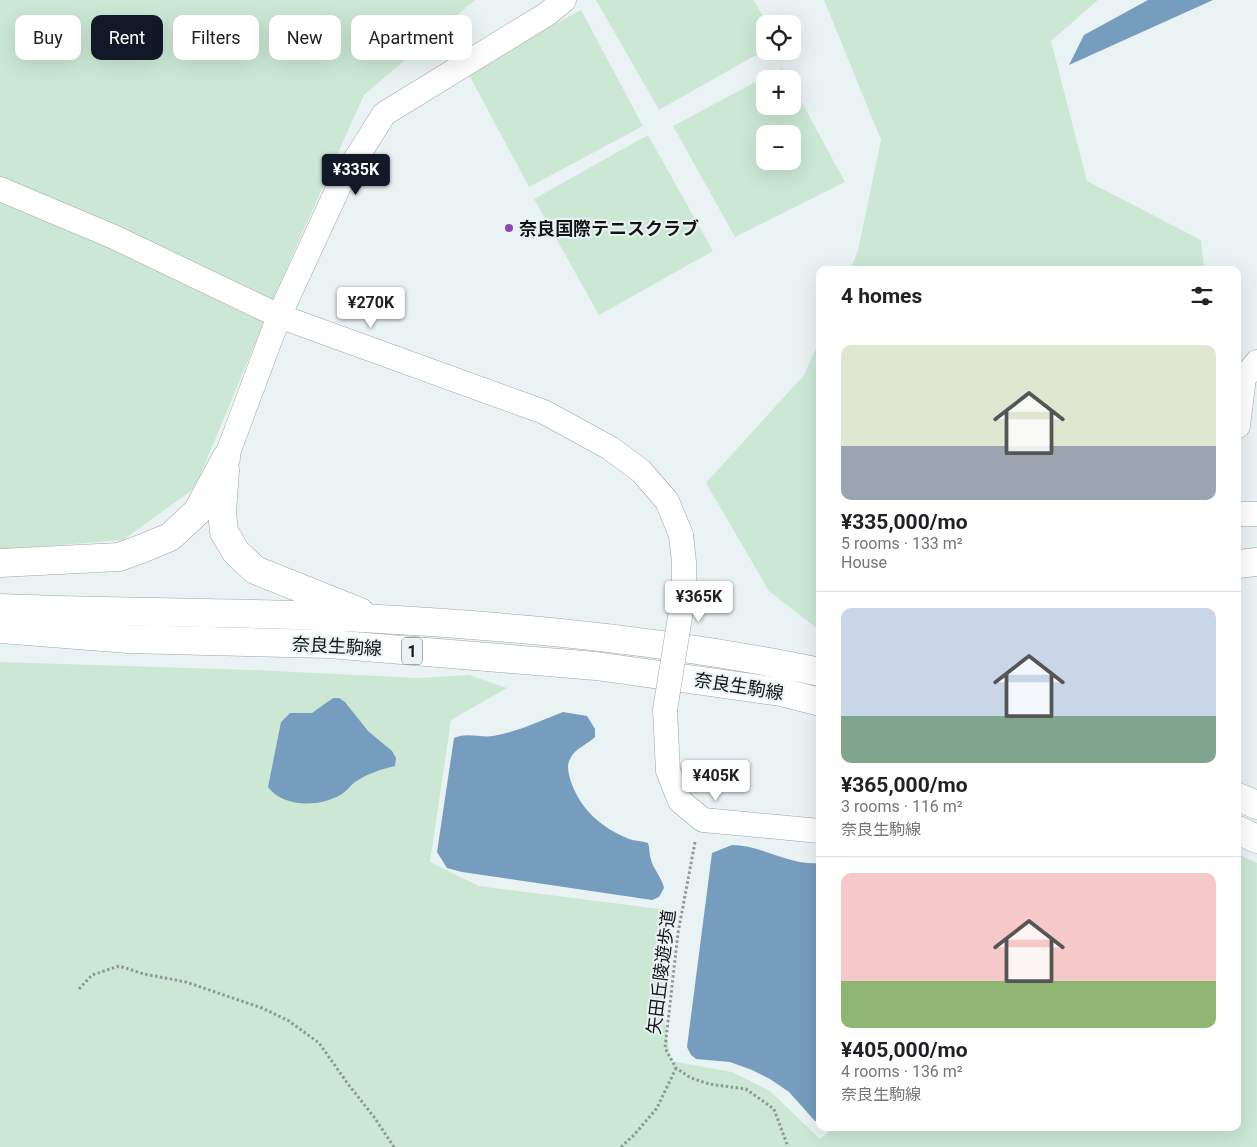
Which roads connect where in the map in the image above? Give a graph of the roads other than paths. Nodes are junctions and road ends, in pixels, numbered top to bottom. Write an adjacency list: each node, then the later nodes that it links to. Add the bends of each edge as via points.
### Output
1 (564, 0): 3 (street, via 547,14 384,114 340,184)
2 (0, 188): 3 (street, via 114,236)
3 (279, 316): 6 (street); 21 (street, bridge, via 544,412 610,448 641,471 667,501 681,535 684,592 665,710 668,771 680,801 704,820)
4 (1257, 362): 5 (street, via 1244,378)
5 (1241, 402)
6 (226, 458): 10 (main road, via 197,512 170,537 119,557); 13 (main road, via 222,512 224,532 236,552 255,570)
7 (1241, 514): 8 (street)
8 (1257, 514)
9 (1257, 562): 11 (main road)
10 (0, 563)
11 (1241, 564)
12 (0, 608): 13 (main road, 奈良生駒線 / 1)
13 (378, 619): 15 (main road, 奈良生駒線 / 1, via 636,641)
14 (0, 629): 16 (main road, 奈良生駒線 / 1, via 128,639 339,645 596,666)
15 (816, 671)
16 (781, 692): 17 (main road, 奈良生駒線 / 1); 18 (main road)
17 (816, 701)
18 (816, 713)
19 (1241, 799): 20 (main road)
20 (1257, 805)
21 (816, 831)
22 (1241, 831): 23 (main road)
23 (1257, 839)

